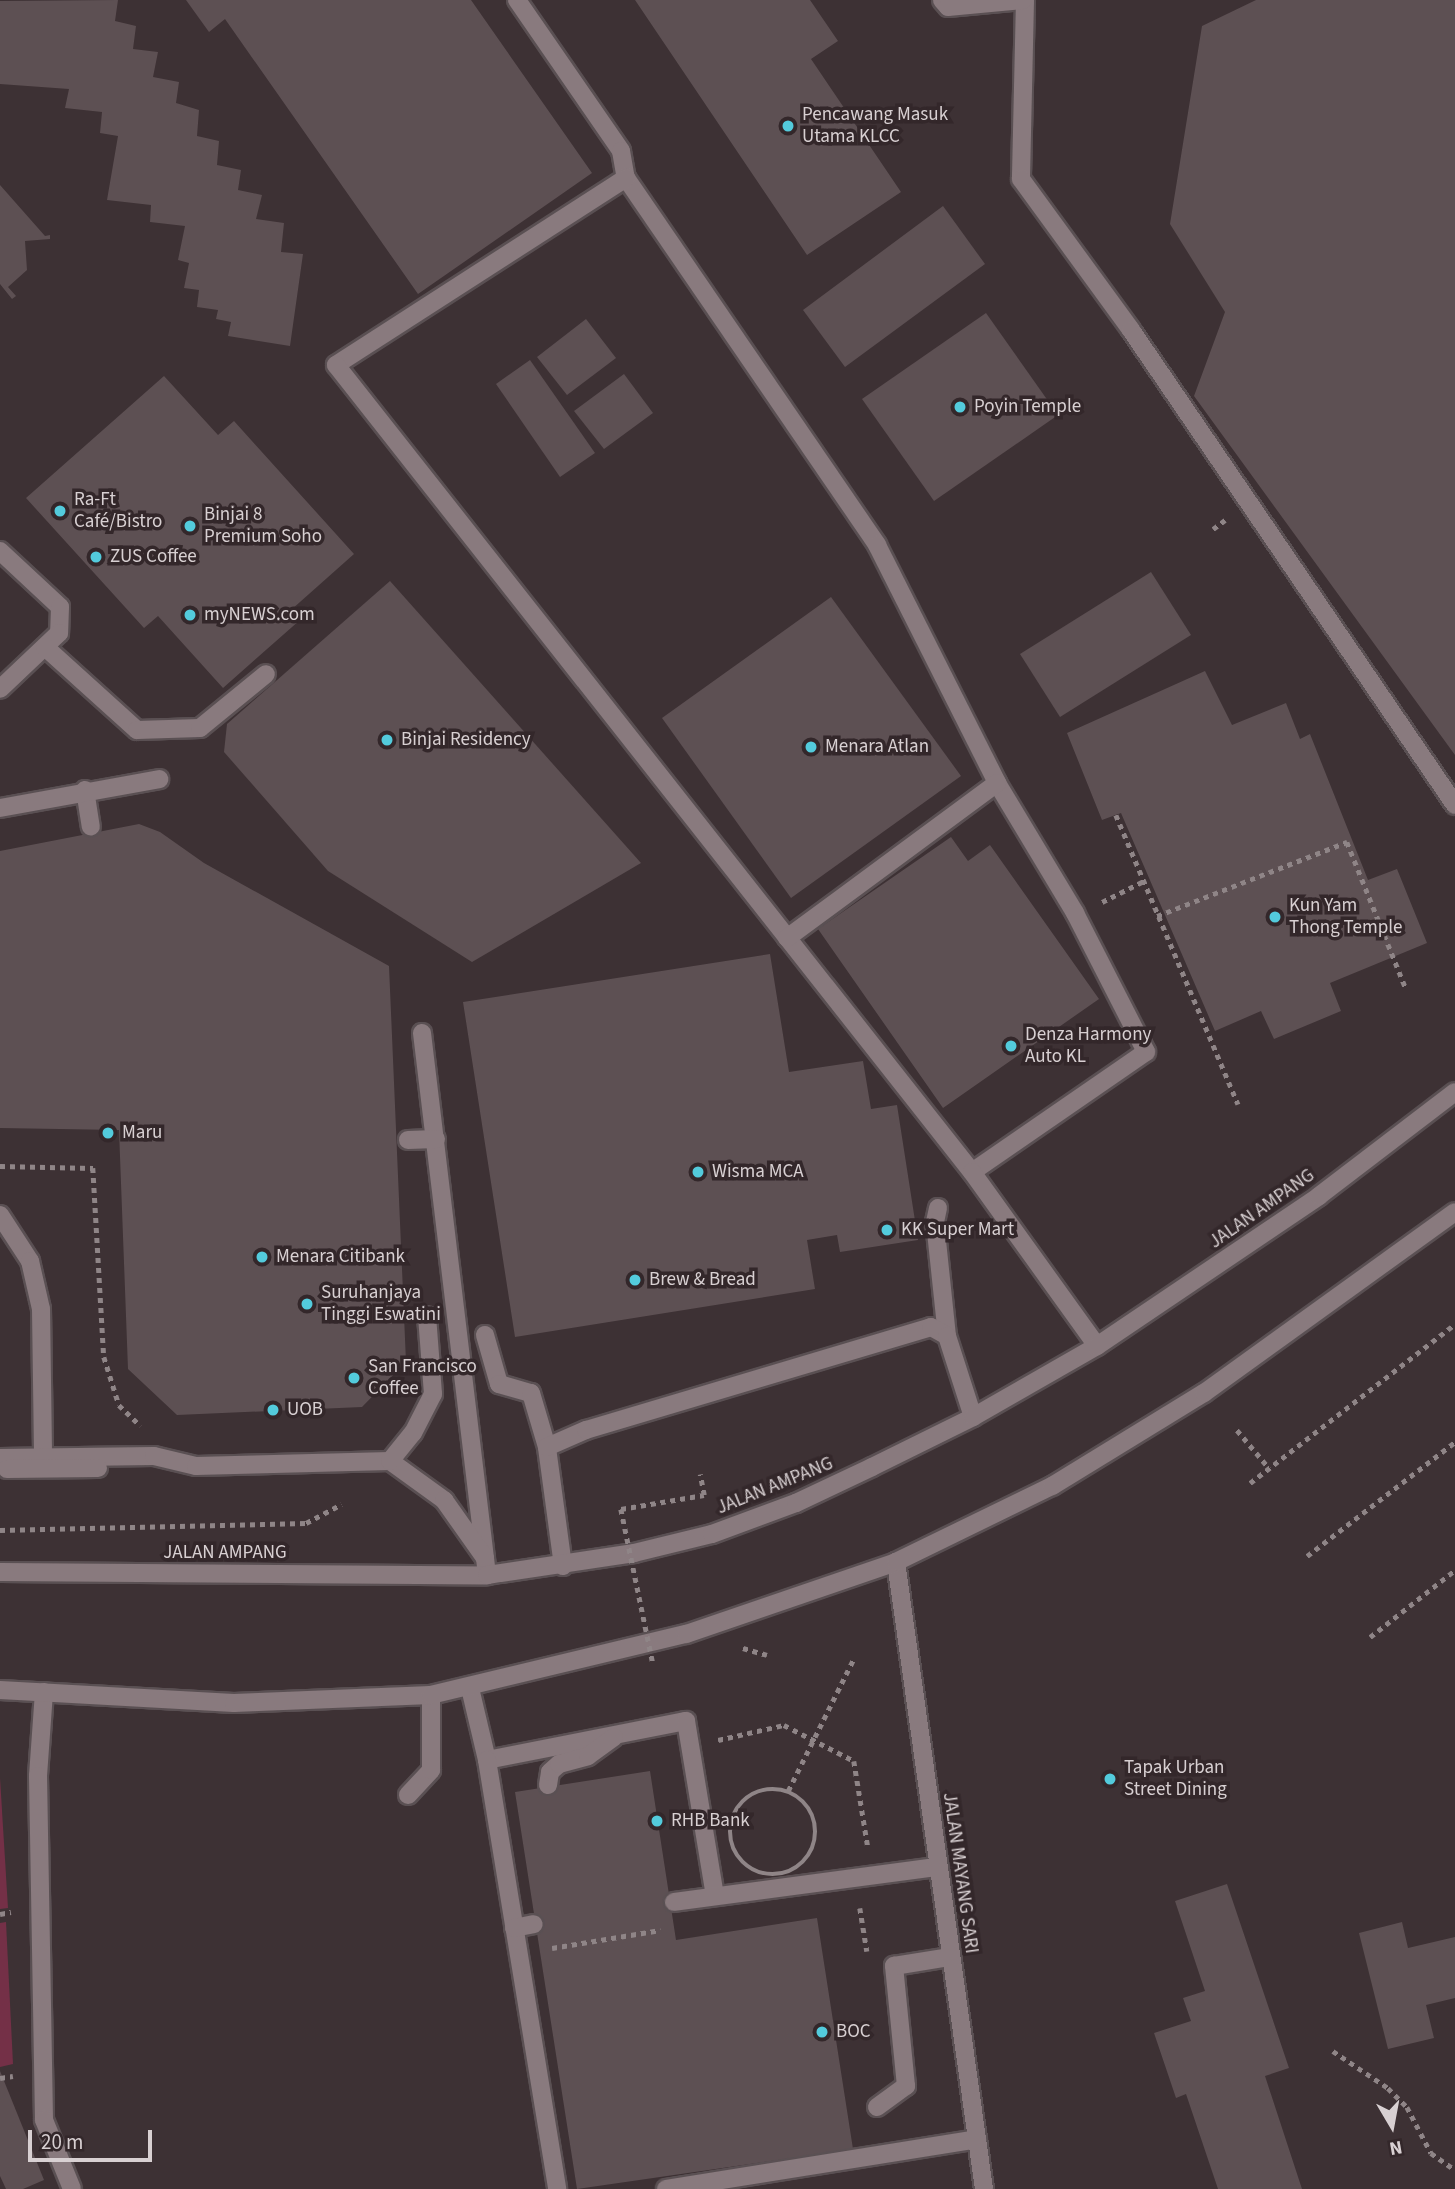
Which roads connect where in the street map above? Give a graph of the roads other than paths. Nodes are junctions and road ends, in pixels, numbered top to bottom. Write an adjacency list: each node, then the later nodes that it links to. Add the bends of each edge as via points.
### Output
1 (517, 0): 4 (main road, via 621,151)
2 (942, 0): 3 (main road, via 948,7)
3 (1024, 0): 12 (main road, via 1021,179 1131,330)
4 (626, 178): 10 (main road, via 877,545); 15 (main road, via 336,365)
5 (0, 551): 6 (main road, via 60,607 59,634)
6 (45, 647): 7 (main road, via 137,730 200,728); 8 (main road)
7 (266, 674)
8 (0, 689)
9 (159, 779): 11 (main road)
10 (997, 783): 15 (main road); 20 (main road, via 1075,913 1146,1052)
11 (85, 790): 13 (main road); 14 (main road)
12 (1455, 805)
13 (0, 808)
14 (91, 827)
15 (787, 937): 20 (main road)
16 (422, 1033): 18 (main road)
17 (1455, 1092): 27 (main road, JALAN AMPANG, via 1319,1196)
18 (436, 1139): 19 (main road); 37 (main road)
19 (408, 1140)
20 (972, 1172): 27 (main road)
21 (938, 1208): 26 (main road, via 935,1222)
22 (1455, 1212): 35 (main road, via 1204,1393 1052,1486)
23 (0, 1214): 30 (main road, via 30,1261 41,1309)
24 (427, 1316): 32 (main road, via 433,1394 414,1433)
25 (485, 1335): 29 (main road, via 499,1384 531,1393)
26 (947, 1336): 28 (main road); 29 (main road, via 931,1327 586,1430)
27 (1097, 1346): 28 (main road, JALAN AMPANG)
28 (973, 1417): 36 (main road, JALAN AMPANG, via 796,1503 736,1525 634,1553)
29 (547, 1447): 36 (main road)
30 (43, 1456): 31 (main road); 33 (main road, via 154,1457)
31 (0, 1458)
32 (390, 1461): 33 (main road); 37 (main road, via 444,1500)
33 (196, 1466): 34 (main road)
34 (0, 1469)
35 (896, 1562): 39 (main road, via 686,1634); 47 (main road, JALAN MAYANG SARI)
36 (563, 1566): 37 (main road, JALAN AMPANG)
37 (487, 1567): 38 (main road, JALAN AMPANG)
38 (0, 1572)
39 (470, 1688): 42 (main road); 44 (main road)
40 (0, 1690): 41 (main road)
41 (44, 1692): 42 (main road, via 234,1703); 55 (main road, via 38,1776 44,2120)
42 (431, 1695): 46 (main road, via 431,1770)
43 (617, 1735): 44 (main road); 45 (main road, via 588,1756 559,1764 550,1772); 48 (main road, via 686,1721)
44 (487, 1760): 51 (main road)
45 (548, 1784)
46 (408, 1795)
47 (937, 1867): 48 (main road); 52 (main road, JALAN MAYANG SARI)
48 (715, 1896): 49 (main road)
49 (674, 1902)
50 (534, 1924): 51 (main road)
51 (514, 1928): 56 (main road)
52 (950, 1957): 53 (main road, via 894,1966 906,2086); 54 (main road, JALAN MAYANG SARI)
53 (877, 2106)
54 (977, 2138): 57 (main road); 58 (main road, JALAN MAYANG SARI)
55 (72, 2189)
56 (557, 2189)
57 (666, 2189)
58 (985, 2189)

